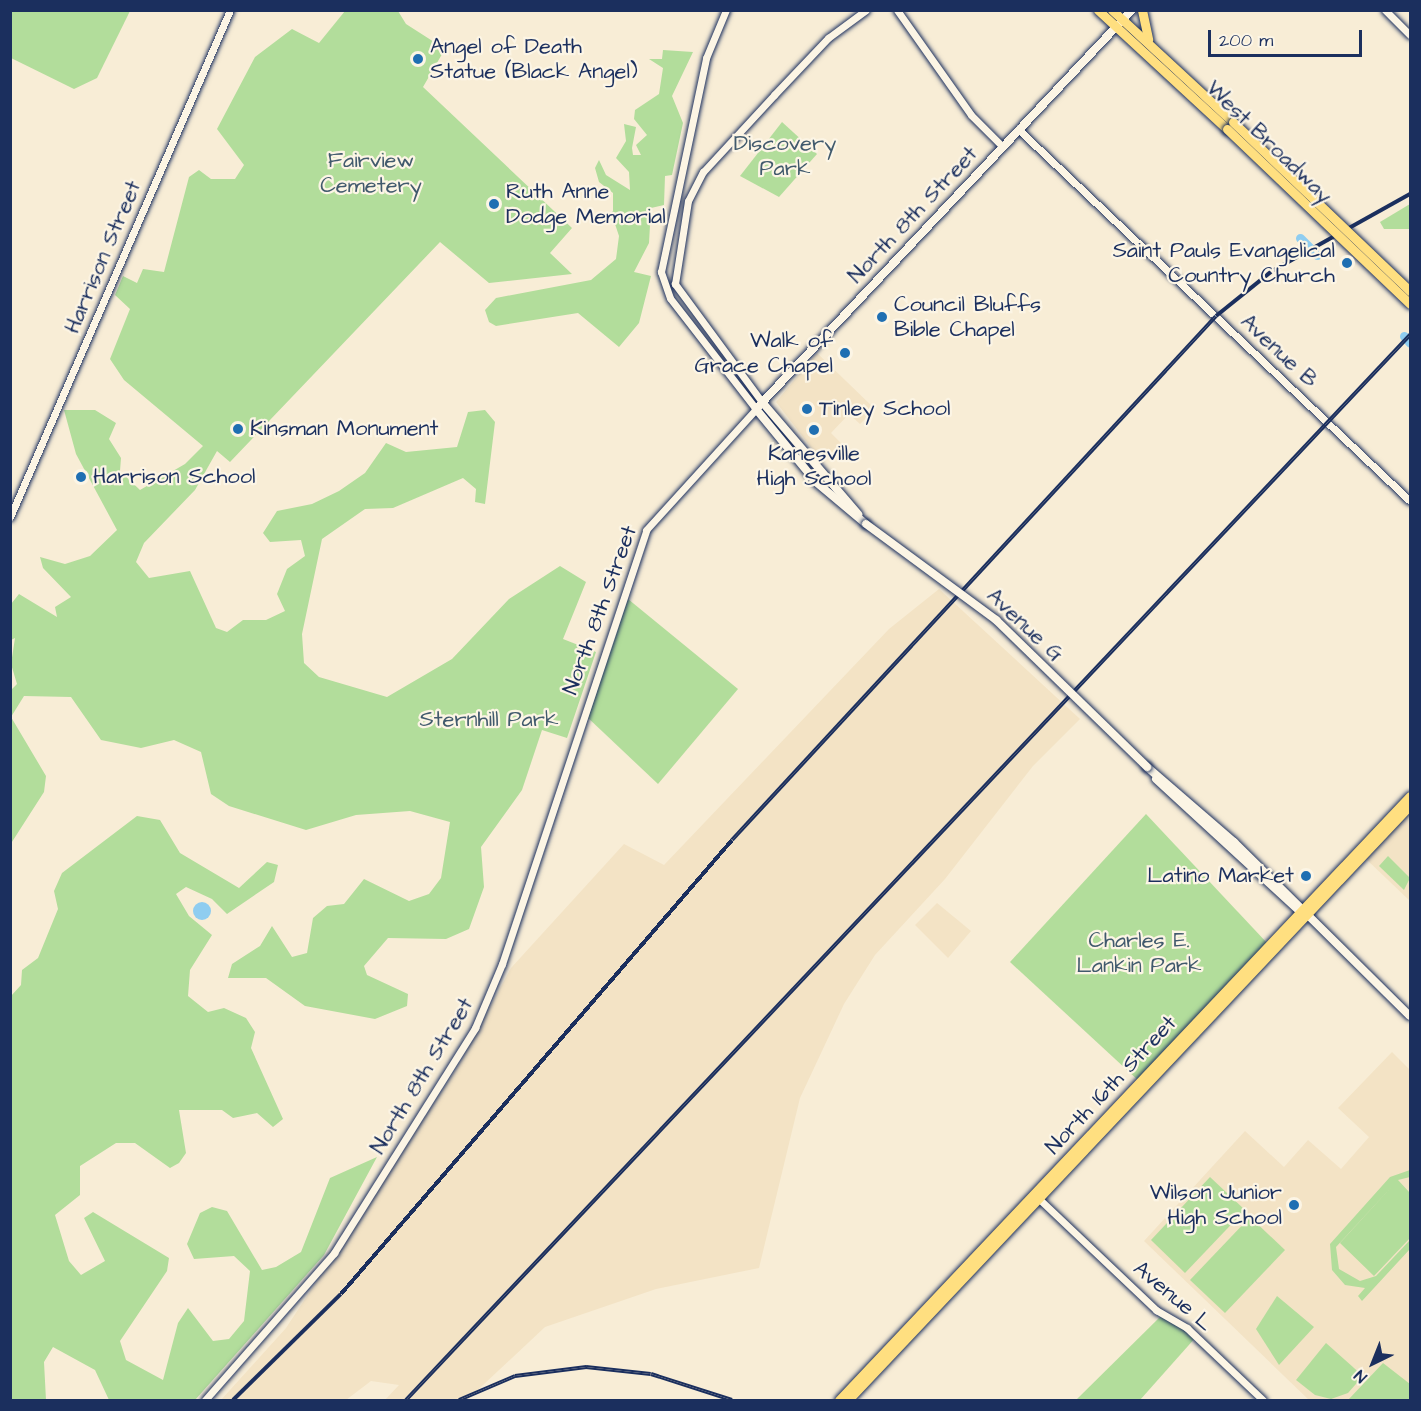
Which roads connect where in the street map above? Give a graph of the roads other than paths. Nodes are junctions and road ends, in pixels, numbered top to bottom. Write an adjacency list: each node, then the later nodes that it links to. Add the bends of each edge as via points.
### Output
1 (230, 10): 21 (street, Harrison Street)
2 (726, 10): 19 (street, Avenue G, via 706,58 662,257 662,281 675,305)
3 (866, 10): 18 (street, Avenue G, via 828,38 696,180 673,269 683,300)
4 (897, 10): 15 (street, via 970,114)
5 (1098, 10): 10 (main road, West Broadway)
6 (1112, 10): 10 (main road, West Broadway)
7 (1132, 10): 10 (main road, North 8th Street)
8 (1142, 10): 12 (main road, via 1142,28)
9 (1385, 10): 11 (street)
10 (1119, 24): 12 (main road, West Broadway); 13 (main road, West Broadway); 14 (main road, North 8th Street)
11 (1410, 35)
12 (1155, 48): 13 (main road, West Broadway)
13 (1230, 126): 16 (main road, West Broadway, bridge); 17 (main road, West Broadway, bridge)
14 (1018, 129): 15 (main road, North 8th Street); 20 (street, Avenue B)
15 (1002, 146): 18 (main road, North 8th Street)
16 (1410, 291)
17 (1410, 304)
18 (762, 402): 19 (main road, North 8th Street); 22 (main road, Avenue G)
19 (756, 409): 22 (main road, Avenue G, via 820,487); 28 (street, North 8th Street, via 646,530 502,964 475,1028 334,1253)
20 (1410, 501)
21 (10, 517)
22 (866, 524): 25 (main road, Avenue G, bridge, via 990,615)
23 (1410, 796): 25 (main road, North 16th Street)
24 (1410, 805): 25 (main road, North 16th Street)
25 (1301, 912): 26 (main road, Avenue G); 27 (main road, North 16th Street)
26 (1410, 1016)
27 (1037, 1196): 29 (main road, North 16th Street); 30 (main road, North 16th Street); 31 (street, Avenue L, via 1156,1310 1187,1328)
28 (205, 1401)
29 (839, 1401)
30 (848, 1401)
31 (1263, 1401)

